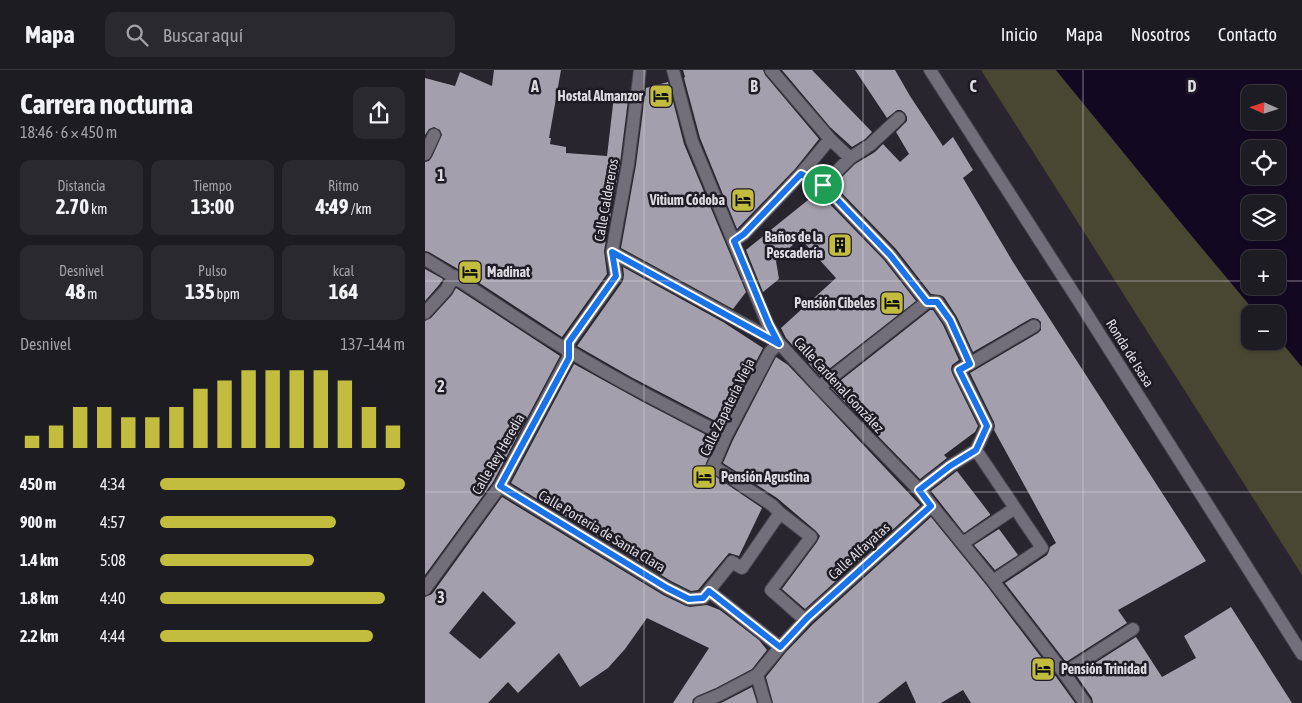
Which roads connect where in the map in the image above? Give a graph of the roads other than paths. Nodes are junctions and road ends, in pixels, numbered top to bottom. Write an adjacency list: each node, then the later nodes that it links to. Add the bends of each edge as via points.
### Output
1 (640, 70): 13 (street, Calle Caldereros)
2 (673, 70): 12 (street, Calle Cardenal González, via 692,142)
3 (771, 70): 7 (street)
4 (930, 70): 37 (street, Ronda de Isasa)
5 (899, 118): 9 (street, via 870,145)
6 (435, 135): 8 (street)
7 (830, 139): 9 (street); 10 (street)
8 (425, 154)
9 (850, 158): 11 (street)
10 (801, 174): 11 (street); 12 (street)
11 (823, 185): 16 (street, via 890,255)
12 (734, 241): 19 (street, Calle Cardenal González)
13 (612, 252): 19 (street); 20 (street, Calle Caldereros, via 616,276 569,342)
14 (425, 259): 15 (street)
15 (454, 276): 17 (street); 20 (street)
16 (927, 302): 21 (street, via 937,302 950,320); 22 (street)
17 (425, 313)
18 (1033, 326): 21 (street)
19 (779, 344): 22 (street, Calle Cardenal González); 23 (street, Calle Zapatería Vieja, via 770,352)
20 (569, 351): 23 (street); 25 (street, Calle Rey Heredia, via 569,358)
21 (970, 364): 24 (street, via 959,370 987,426)
22 (819, 387): 26 (street, Calle Cardenal González)
23 (726, 436): 29 (street, Calle Zapatería Vieja, via 713,466)
24 (976, 450): 26 (street); 28 (street)
25 (500, 486): 32 (street, Calle Rey Heredia); 33 (street, Calle Portería de Santa Clara, via 689,599 703,598)
26 (919, 490): 27 (street, Calle Cardenal González)
27 (931, 506): 30 (street, Calle Cardenal González); 34 (street, Calle Alfayatas)
28 (1015, 508): 30 (street); 31 (street, via 1042,548)
29 (776, 509): 33 (street, via 742,568 732,562); 34 (street, via 811,537 771,590)
30 (963, 543): 31 (street, Calle Cardenal González)
31 (993, 581): 38 (street, Calle Cardenal González)
32 (425, 589)
33 (709, 591): 36 (street)
34 (806, 619): 36 (street, Calle Alfayatas)
35 (1133, 629): 38 (street)
36 (780, 647): 39 (street, Calle Alfayatas)
37 (1302, 654)
38 (1064, 673): 42 (street, Calle Cardenal González)
39 (757, 675): 40 (street); 41 (street)
40 (700, 703)
41 (765, 703)
42 (1085, 703)

